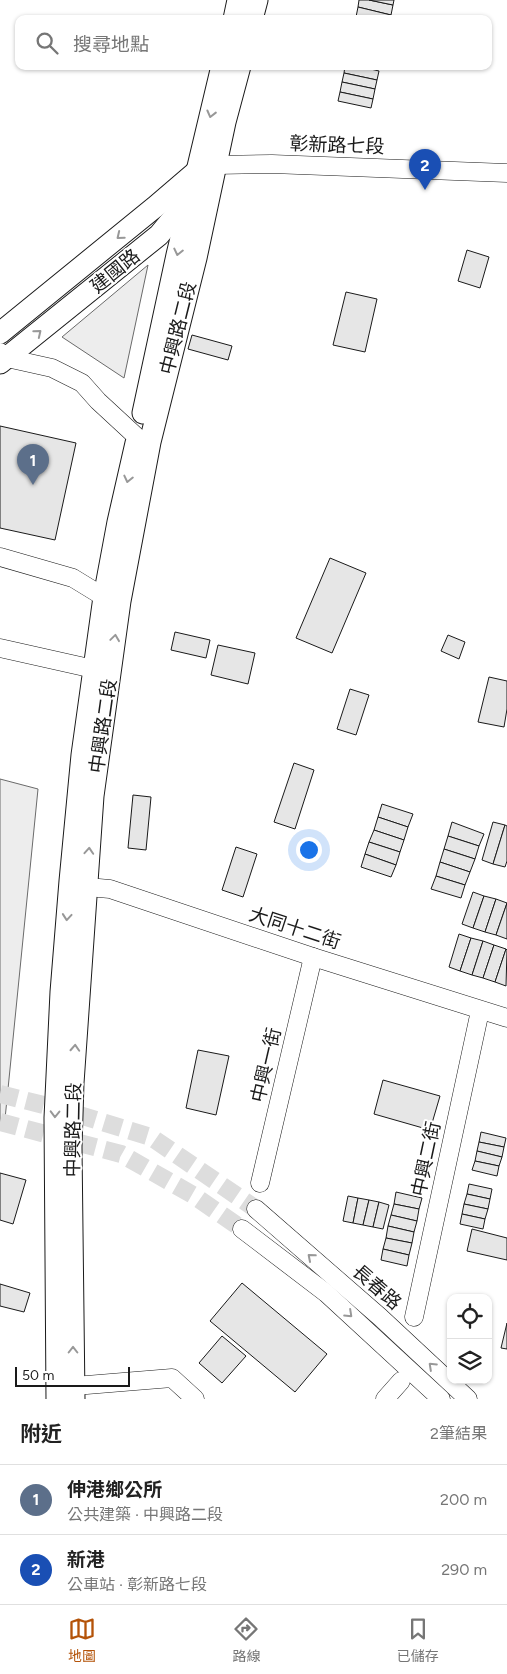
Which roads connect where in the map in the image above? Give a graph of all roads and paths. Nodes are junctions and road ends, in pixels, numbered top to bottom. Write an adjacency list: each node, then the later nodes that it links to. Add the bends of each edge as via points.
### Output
1 (238, 0): 3 (main road)
2 (257, 0): 4 (main road)
3 (235, 15)
4 (253, 15)
5 (221, 70): 7 (main road, 中興路二段, one-way to 7)
6 (239, 70): 7 (main road, 中興路二段)
7 (207, 168): 8 (street, 彰新路七段, via 272,164); 9 (main road, 建國路); 10 (main road, 建國路, one-way to 10); 12 (main road, 中興路二段, via 196,258)
8 (507, 173)
9 (192, 194): 11 (main road, 建國路, one-way to 9, via 159,235); 12 (main road, 中興路二段, one-way to 12)
10 (0, 333)
11 (2, 357): 12 (street, via 52,368 82,383)
12 (144, 440): 14 (main road, 中興路二段)
13 (0, 557): 14 (street, via 73,578)
14 (112, 599): 16 (main road, 中興路二段)
15 (0, 648): 16 (street)
16 (102, 671): 17 (main road, 中興路二段, via 93,796)
17 (78, 884): 18 (street, 大同十二街, via 110,889); 26 (main road, 中興路二段, via 78,1004)
18 (313, 957): 19 (street, 大同十二街); 21 (street, 中興一街)
19 (480, 1011): 20 (street, 大同十二街); 24 (street, 中興二街)
20 (507, 1018)
21 (260, 1183)
22 (256, 1209): 30 (street, 長春路, one-way to 22)
23 (242, 1229): 29 (street, 長春路, one-way to 29, via 326,1293)
24 (414, 1317)
25 (400, 1381): 28 (street)
26 (65, 1393): 27 (street, via 172,1378)
27 (195, 1399)
28 (385, 1399)
29 (441, 1399)
30 (468, 1399)

